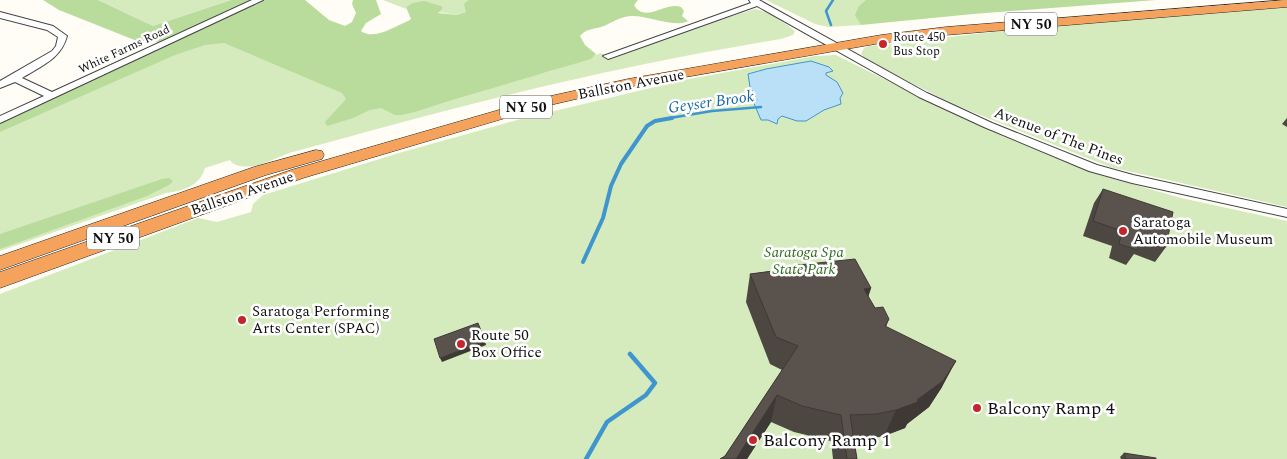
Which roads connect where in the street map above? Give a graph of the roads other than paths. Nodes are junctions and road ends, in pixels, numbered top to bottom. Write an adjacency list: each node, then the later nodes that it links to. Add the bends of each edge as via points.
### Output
1 (259, 0): 10 (street, White Farms Road)
2 (1227, 0): 6 (highway, Ballston Avenue / NY 50, via 996,19)
3 (755, 1): 6 (street, Avenue of The Pines); 7 (street)
4 (1287, 3): 6 (highway, Ballston Avenue / NY 50)
5 (0, 15): 8 (street, via 50,28 63,36 55,53)
6 (828, 43): 12 (street, Avenue of The Pines, via 923,95 1093,168 1132,180); 13 (highway, Ballston Avenue / NY 50, via 721,54 478,108 260,171); 14 (highway, Ballston Avenue / NY 50, via 542,102 297,174)
7 (608, 56)
8 (15, 78): 9 (street); 10 (street)
9 (0, 85)
10 (52, 96): 11 (street, White Farms Road)
11 (0, 120)
12 (1287, 213)
13 (0, 263)
14 (0, 280)

